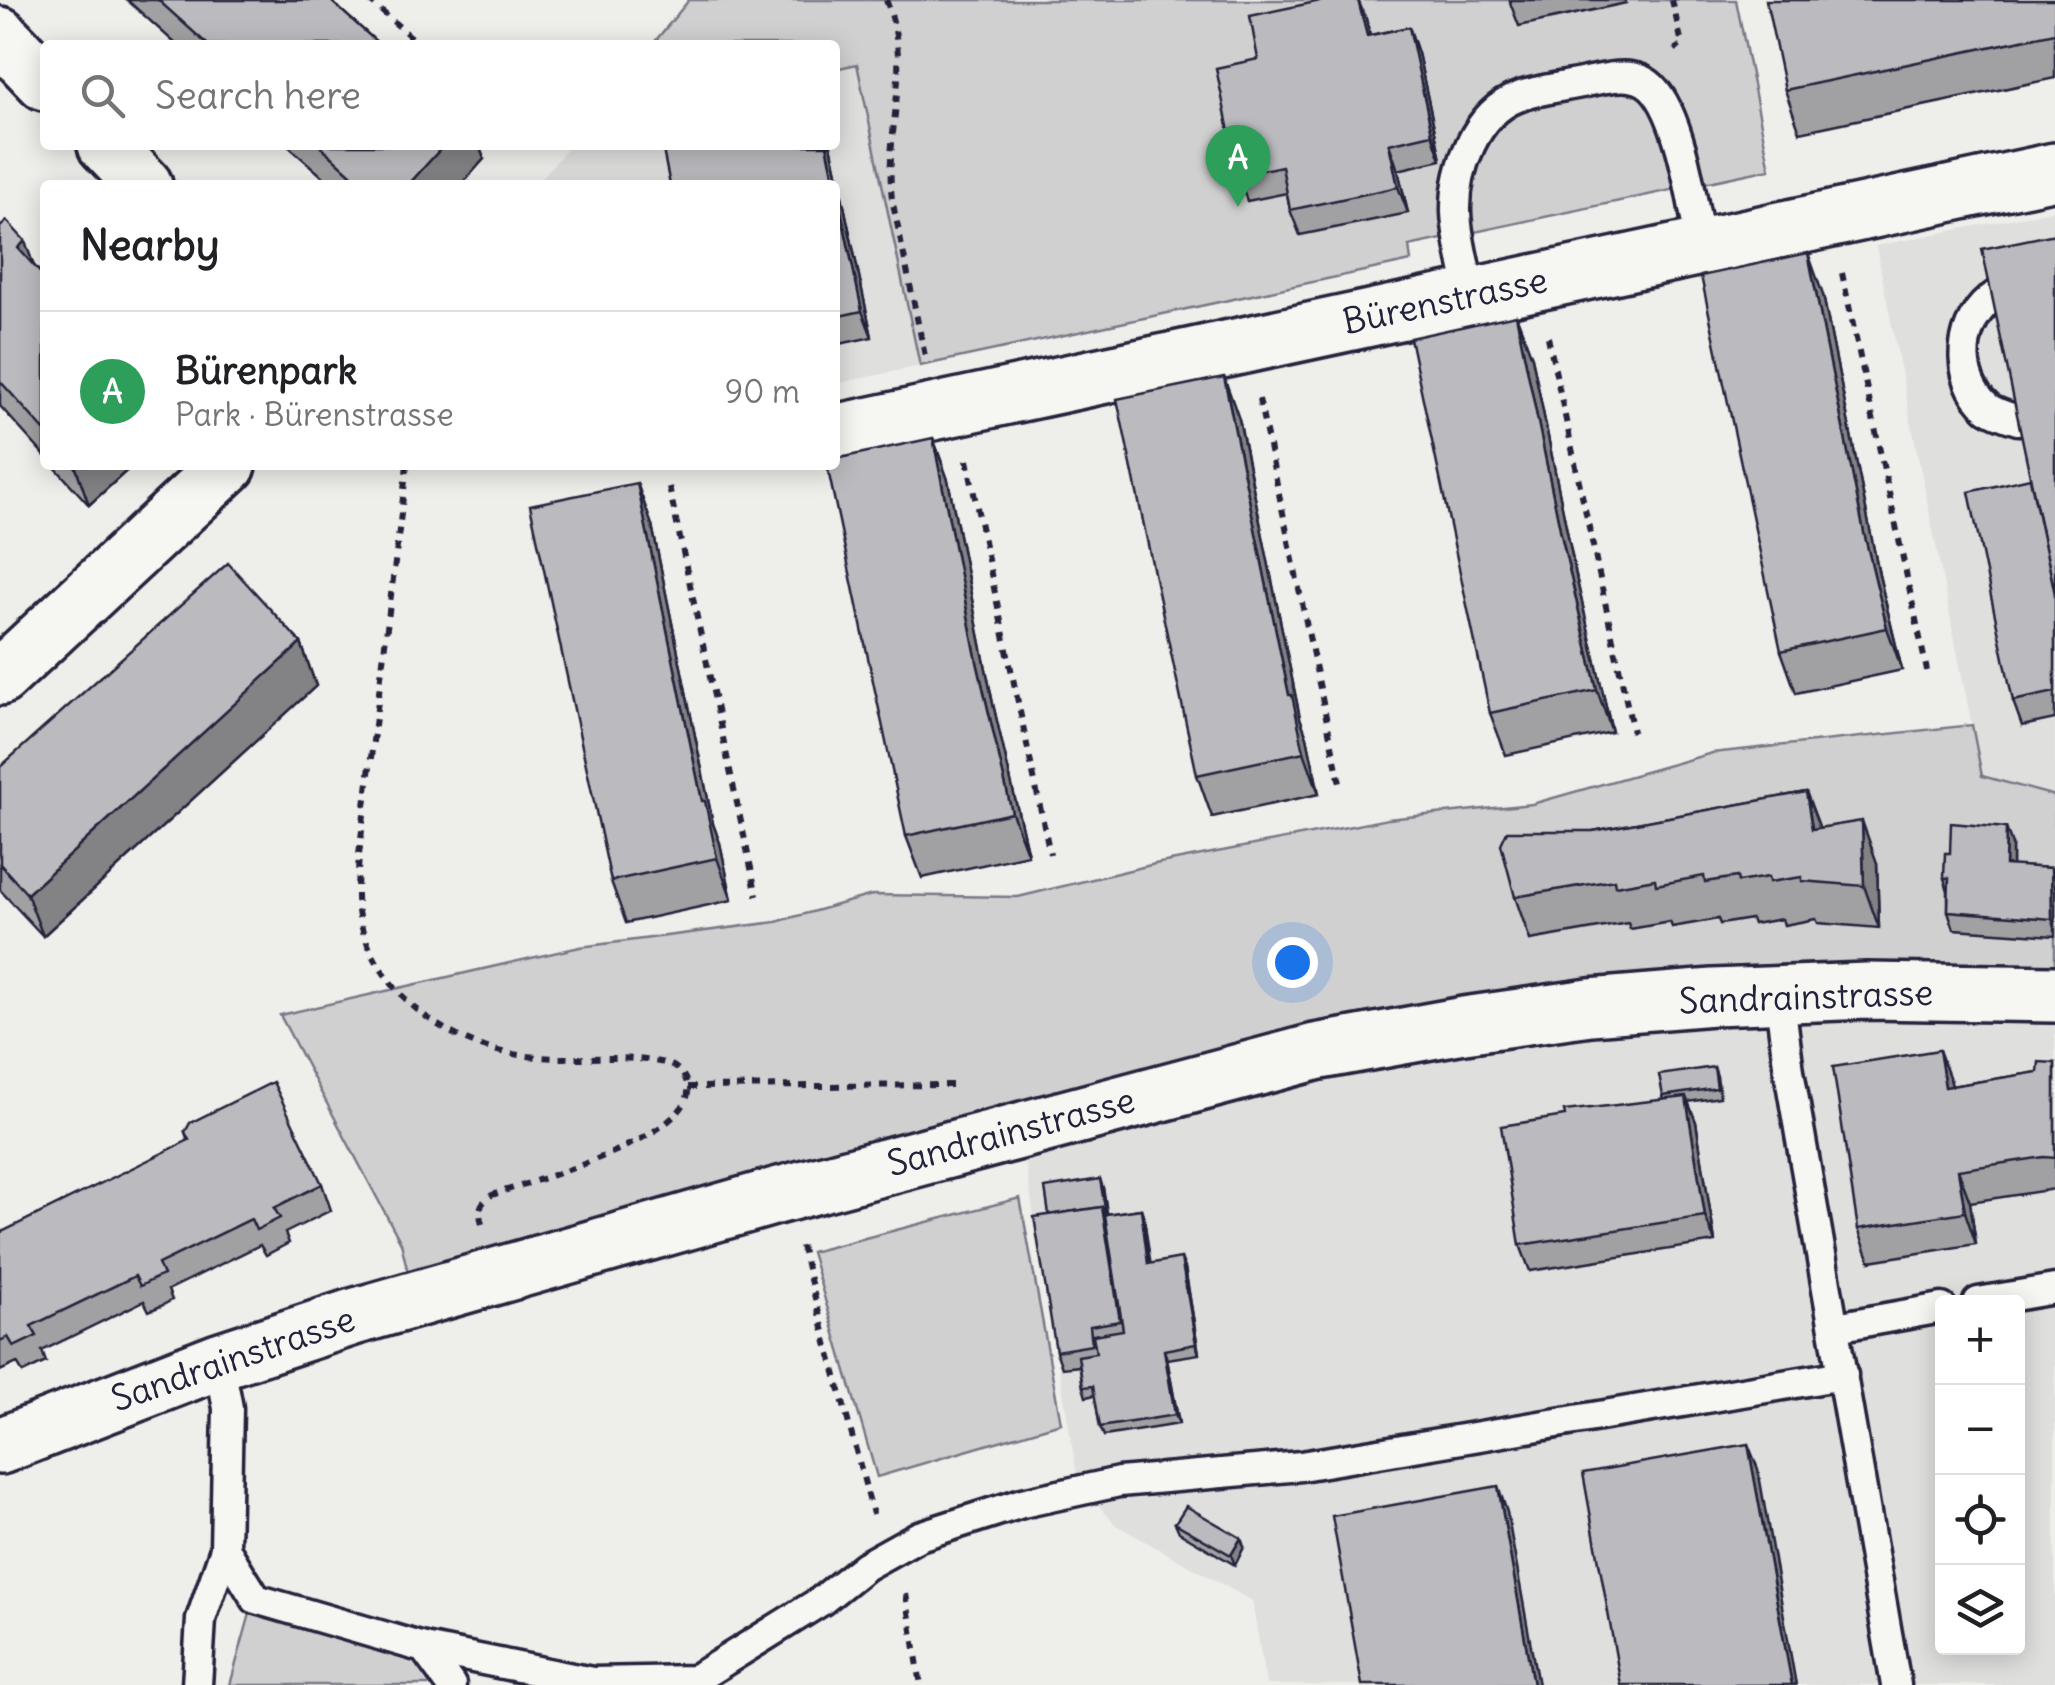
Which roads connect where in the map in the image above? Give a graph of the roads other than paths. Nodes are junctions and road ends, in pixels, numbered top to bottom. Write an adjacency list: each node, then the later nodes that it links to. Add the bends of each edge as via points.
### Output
1 (0, 36): 2 (street)
2 (40, 77)
3 (111, 150): 5 (street)
4 (2055, 171): 6 (street, Bürenstrasse)
5 (139, 180)
6 (1701, 247): 8 (street, Bürenstrasse); 8 (lane, via 1665,104 1632,76 1604,78 1516,98 1481,126 1457,193)
7 (1996, 295): 9 (lane, via 1969,324 1965,368 1988,408)
8 (1471, 296): 10 (street, Bürenstrasse)
9 (2018, 420)
10 (840, 431)
11 (223, 470): 12 (street)
12 (0, 677)
13 (1779, 994): 14 (street, Sandrainstrasse); 18 (lane); 19 (street, Sandrainstrasse, via 1590,1008 1315,1052 776,1196)
14 (2055, 994)
15 (2055, 1290): 16 (lane)
16 (2023, 1295)
17 (1935, 1309): 18 (lane)
18 (1836, 1326): 20 (lane)
19 (218, 1360): 21 (street, Sandrainstrasse); 22 (lane, via 228,1408)
20 (1843, 1374): 23 (lane, via 1301,1466 1119,1482 1022,1503 919,1536 694,1680 592,1682); 26 (lane)
21 (0, 1446)
22 (226, 1549): 23 (lane, via 256,1599); 24 (lane, via 201,1619)
23 (424, 1648): 25 (lane)
24 (197, 1685)
25 (451, 1685)
26 (1896, 1685)

